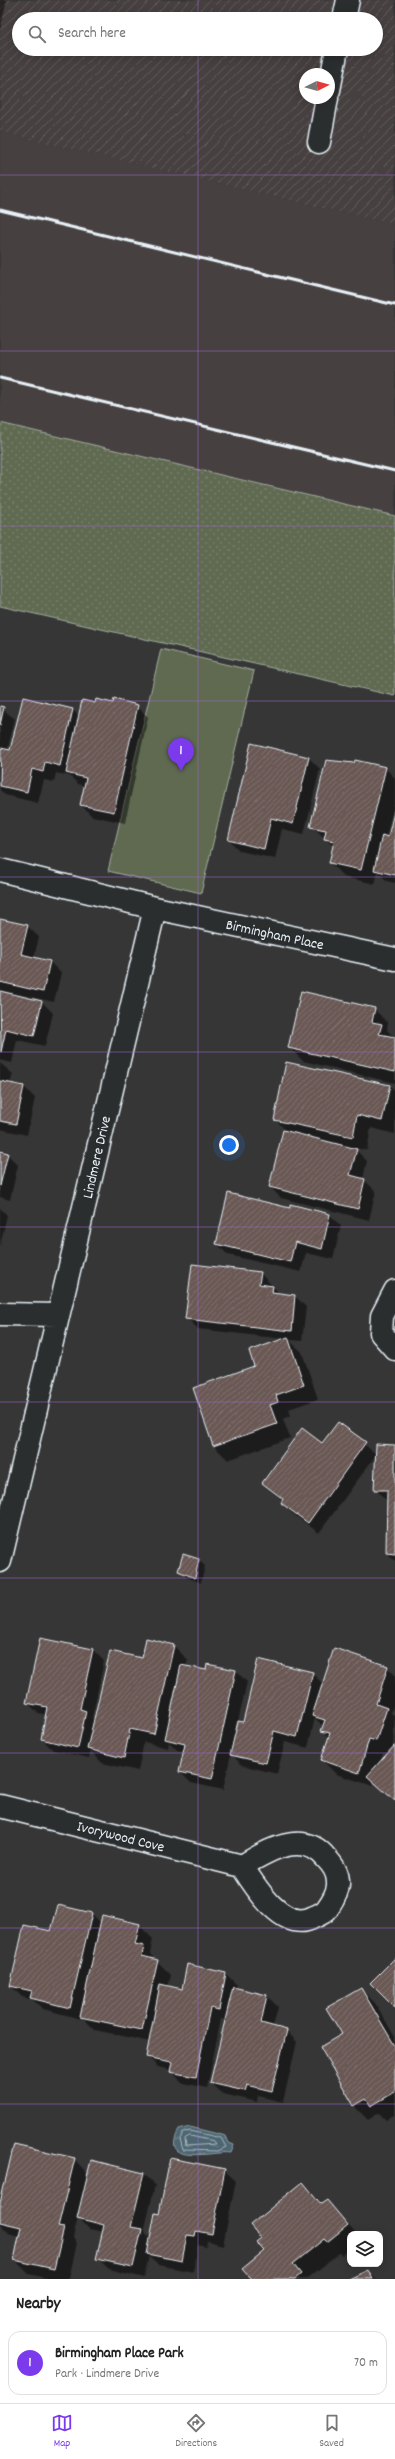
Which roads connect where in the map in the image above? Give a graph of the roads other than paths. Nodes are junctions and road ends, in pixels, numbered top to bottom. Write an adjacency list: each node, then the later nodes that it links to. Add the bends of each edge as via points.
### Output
1 (348, 0): 2 (street)
2 (345, 12)
3 (336, 56): 4 (street)
4 (333, 68)
5 (326, 104): 6 (street)
6 (319, 142)
7 (0, 870): 8 (street)
8 (155, 908): 9 (street, Birmingham Place); 12 (street, Lindmere Drive)
9 (395, 959)
10 (395, 1291): 13 (street, via 382,1316 381,1333)
11 (0, 1314): 12 (street)
12 (58, 1315): 14 (street, Lindmere Drive)
13 (395, 1348)
14 (0, 1561)
15 (0, 1806): 16 (street, Ivorywood Cove)
16 (242, 1866)

